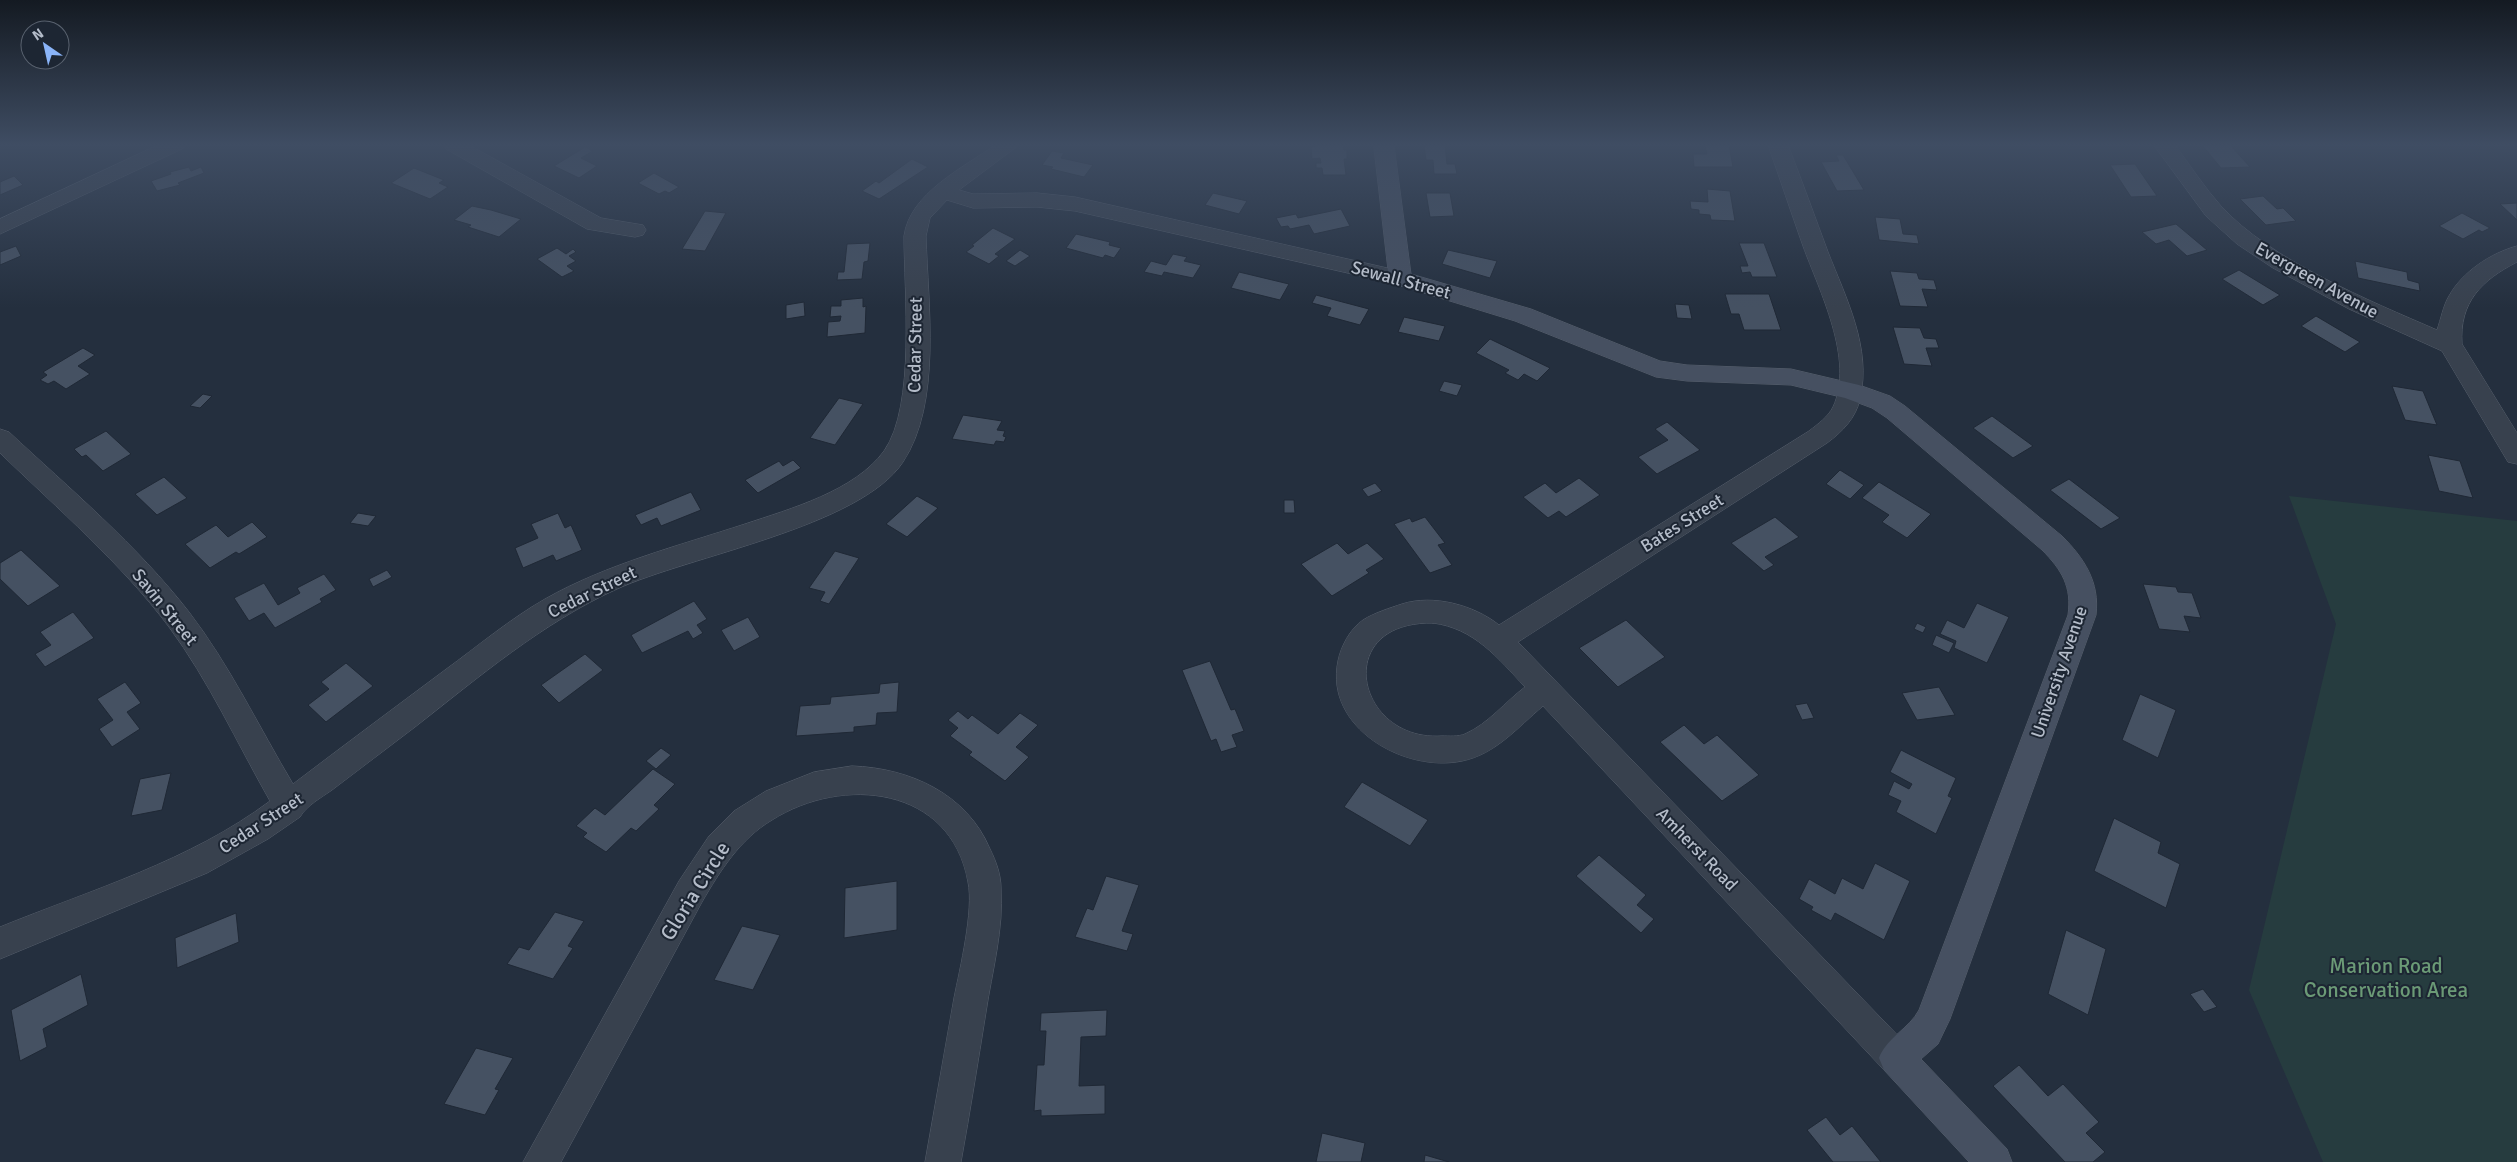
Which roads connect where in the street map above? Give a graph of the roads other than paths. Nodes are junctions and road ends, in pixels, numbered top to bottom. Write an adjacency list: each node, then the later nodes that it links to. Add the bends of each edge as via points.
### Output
1 (58, 199): 8 (street)
2 (550, 199): 9 (street, via 603,227)
3 (937, 199): 18 (street, Cedar Street, via 921,215 916,228 913,406 903,439 880,472 864,485 821,507 630,572 555,608 504,642)
4 (967, 199): 11 (street, Sewall Street, via 1075,204)
5 (1390, 199): 11 (street)
6 (1798, 199): 13 (street, via 1846,334)
7 (2204, 199): 12 (street, Evergreen Avenue, via 2245,239 2281,263 2356,304)
8 (0, 226)
9 (635, 230)
10 (2517, 253): 12 (street, via 2493,265 2468,284 2453,314)
11 (1398, 278): 13 (street, Sewall Street, via 1523,315 1656,369 1791,377)
12 (2450, 345): 15 (street)
13 (1850, 391): 16 (street, Bates Street, via 1837,420 1818,436); 20 (street, University Avenue, via 1881,402 1896,412 2052,543 2071,563 2084,595 2082,615 1933,1019 1926,1032)
14 (0, 438): 18 (street, Savin Street, via 135,569 180,621 213,672)
15 (2517, 456)
16 (1498, 640): 17 (street, Amherst Road); 17 (street, via 1477,624 1451,615 1424,612 1398,616 1366,635 1356,650 1350,666 1355,701 1370,722 1392,739 1420,749 1449,750 1488,737 1530,698)
17 (1545, 690): 20 (street, Amherst Road)
18 (289, 807): 19 (street, Cedar Street, via 258,829 196,863)
19 (0, 943)
20 (1896, 1058): 23 (street)
21 (541, 1162): 22 (street, Gloria Circle, via 699,878 732,832 780,798 836,781 865,779 892,783 918,792 941,806 971,839 986,885 982,937)
22 (943, 1162)
23 (1994, 1162)

